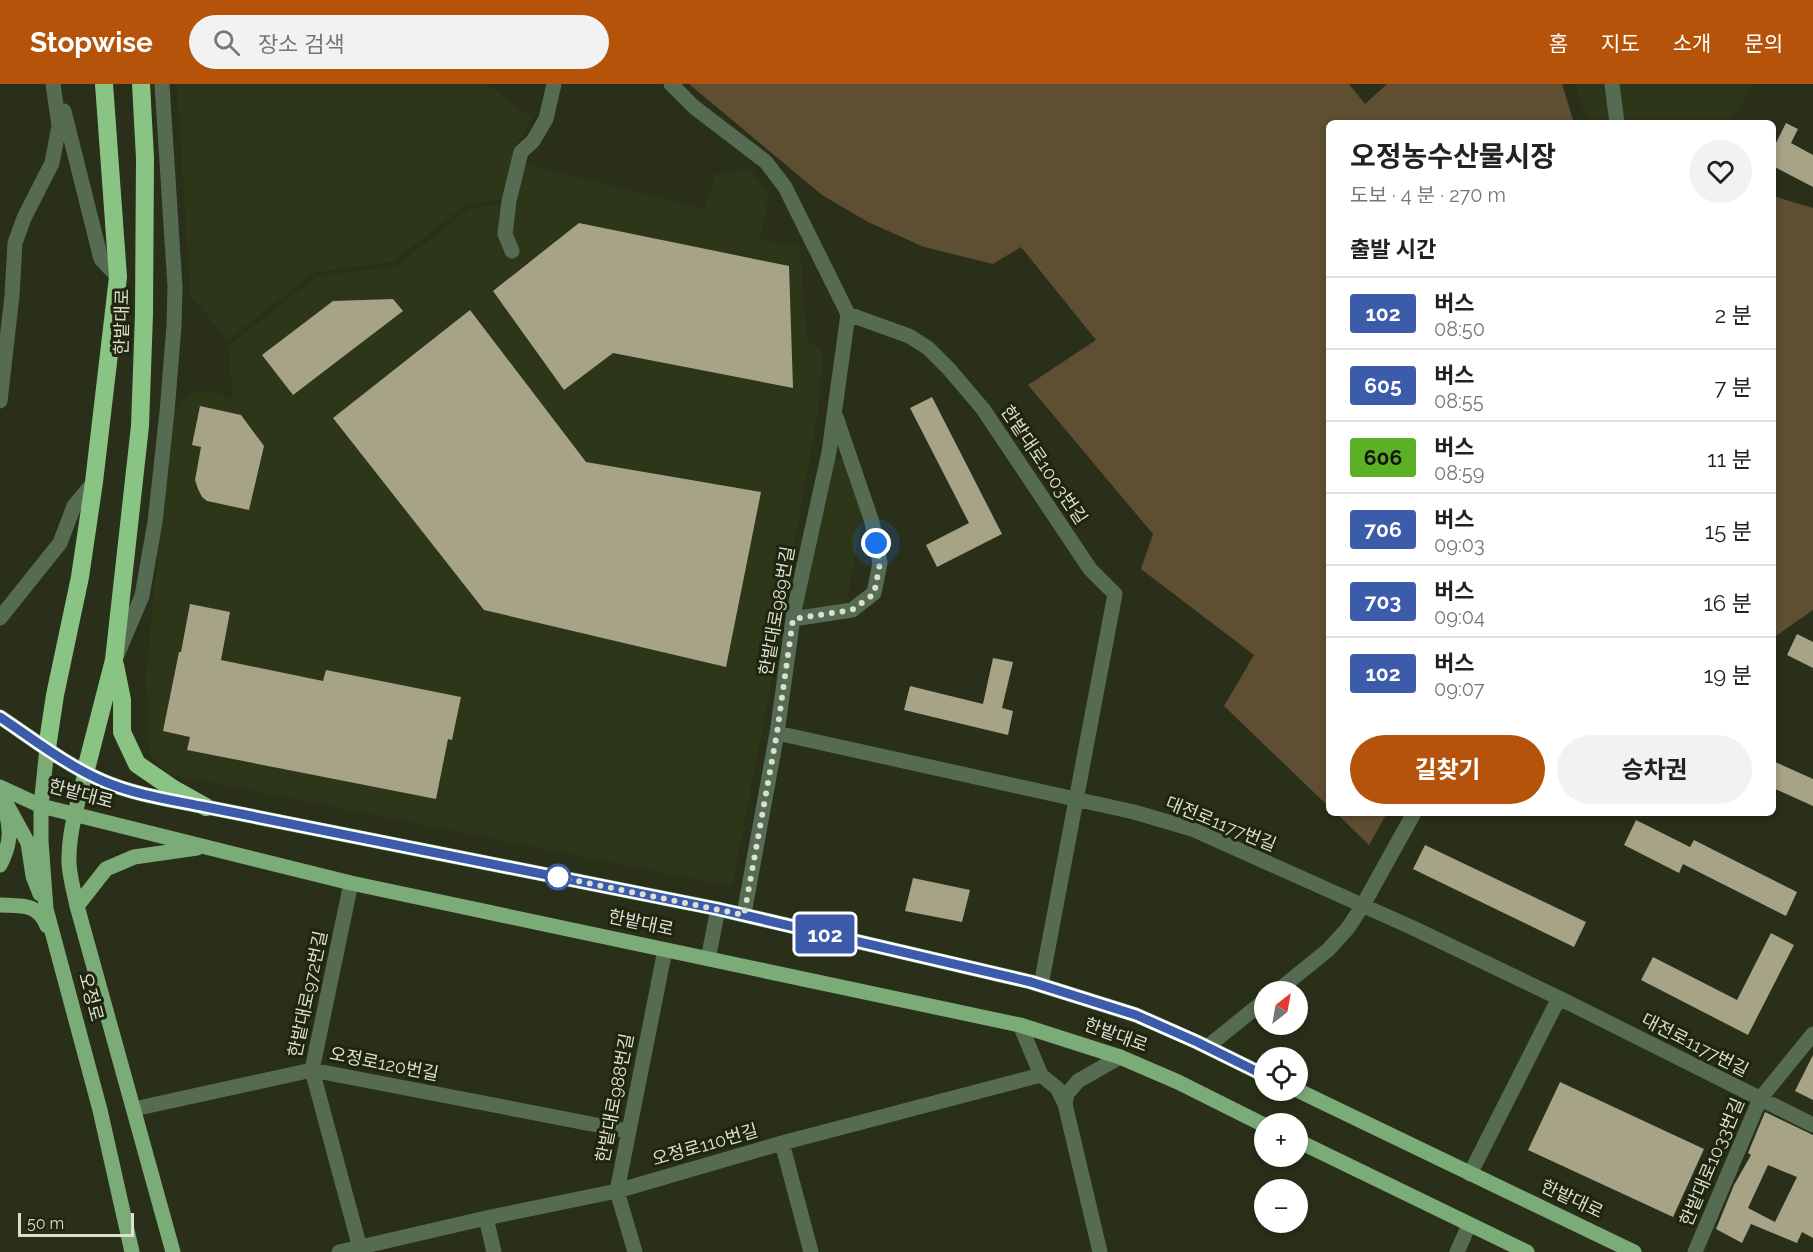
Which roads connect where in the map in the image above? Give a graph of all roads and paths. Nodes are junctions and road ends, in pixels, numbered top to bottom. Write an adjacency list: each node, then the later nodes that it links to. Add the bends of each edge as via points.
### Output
1 (53, 84): 13 (street, via 59,126 52,163 15,243)
2 (61, 84): 11 (street, via 64,111 101,260)
3 (105, 84): 11 (highway, 한밭대로)
4 (141, 84): 18 (highway, 한밭대로, via 146,158 140,426)
5 (162, 84): 18 (street, via 175,276 174,326 156,511 142,596)
6 (554, 84): 10 (street, via 546,119 521,152 511,191 505,234)
7 (671, 84): 12 (street, via 766,162 785,187)
8 (1612, 84): 9 (street)
9 (1617, 120)
10 (512, 251)
11 (118, 277): 15 (highway, 한밭대로)
12 (848, 314): 14 (street, 한밭대로989번길); 25 (street, 한밭대로1003번길, via 909,336 949,369 983,409 1090,569 1115,594)
13 (0, 401)
14 (835, 414): 17 (street, 한밭대로989번길); 17 (street, via 872,522 880,563 874,594 852,610)
15 (94, 482): 16 (street, via 74,506 60,543); 21 (highway, 한밭대로)
16 (0, 618)
17 (793, 619): 20 (street, 한밭대로989번길)
18 (114, 660): 22 (highway, 한밭대로); 27 (highway, via 122,699 122,732 136,764)
19 (0, 717): 21 (main road, 한밭대로)
20 (777, 733): 25 (street, 대전로1177번길); 38 (street, 한밭대로989번길)
21 (47, 748): 22 (main road, 한밭대로); 26 (main road, 오정로)
22 (85, 773): 27 (main road, 한밭대로, via 142,793); 28 (main road, 오정로)
23 (0, 787): 26 (main road, 한밭대로)
24 (0, 794): 31 (main road, via 9,822 8,850); 36 (main road, via 28,843 33,876)
25 (1075, 800): 33 (street, 대전로1177번길, via 1134,812 1192,830); 43 (street, 한밭대로1003번길)
26 (41, 806): 28 (main road, 한밭대로); 36 (main road, 오정로)
27 (206, 807): 37 (main road, 한밭대로)
28 (75, 814): 30 (main road, 한밭대로); 35 (main road, 오정로, via 69,864)
29 (1412, 816): 33 (street)
30 (204, 847): 32 (main road, 한밭대로); 35 (main road, via 134,857 106,869)
31 (0, 865)
32 (351, 883): 39 (main road, 한밭대로); 50 (street, 한밭대로972번길)
33 (1363, 905): 42 (street, via 1328,950); 44 (street, 대전로1177번길)
34 (0, 906): 40 (main road, via 31,907 44,919)
35 (77, 906): 56 (main road, 오정로)
36 (46, 909): 40 (main road, 오정로)
37 (718, 909): 38 (main road, 한밭대로); 41 (street)
38 (744, 915): 43 (main road, 한밭대로)
39 (665, 950): 41 (main road, 한밭대로); 59 (street, 한밭대로988번길)
40 (59, 955): 67 (main road, 오정로)
41 (708, 959): 46 (main road, 한밭대로)
42 (1290, 981)
43 (1041, 985): 48 (main road, 한밭대로, via 1136,1015)
44 (1559, 998): 54 (street, 대전로1177번길); 62 (street)
45 (1254, 1009): 48 (street)
46 (1020, 1025): 49 (main road, 한밭대로); 52 (street)
47 (1813, 1034): 54 (street, 한밭대로1033번길)
48 (1207, 1047): 51 (main road, 한밭대로)
49 (1120, 1057): 55 (street, via 1078,1081 1067,1094); 57 (main road, 한밭대로)
50 (312, 1070): 56 (street, 오정로120번길); 59 (street, 오정로120번길); 66 (street, 한밭대로972번길)
51 (1254, 1070)
52 (1041, 1075): 55 (street, via 1057,1088); 60 (street, 오정로110번길)
53 (1308, 1095): 62 (main road, 한밭대로)
54 (1760, 1099): 58 (street, 대전로1177번길); 77 (street, 한밭대로1033번길)
55 (1065, 1104): 73 (street)
56 (134, 1109): 68 (main road, 오정로)
57 (1254, 1120)
58 (1813, 1125)
59 (628, 1131): 63 (street, 한밭대로988번길)
60 (782, 1143): 63 (street, 오정로110번길); 72 (street)
61 (1308, 1146): 65 (main road)
62 (1470, 1174): 76 (main road, 한밭대로)
63 (617, 1191): 64 (street, 오정로110번길); 71 (street, 한밭대로988번길)
64 (486, 1218): 66 (street, 오정로110번길); 70 (street)
65 (1469, 1225): 74 (street); 75 (main road)
66 (360, 1249): 69 (street, 오정로110번길)
67 (132, 1252)
68 (173, 1252)
69 (339, 1252)
70 (494, 1252)
71 (635, 1252)
72 (811, 1252)
73 (1100, 1252)
74 (1457, 1252)
75 (1527, 1252)
76 (1634, 1252)
77 (1695, 1252)

